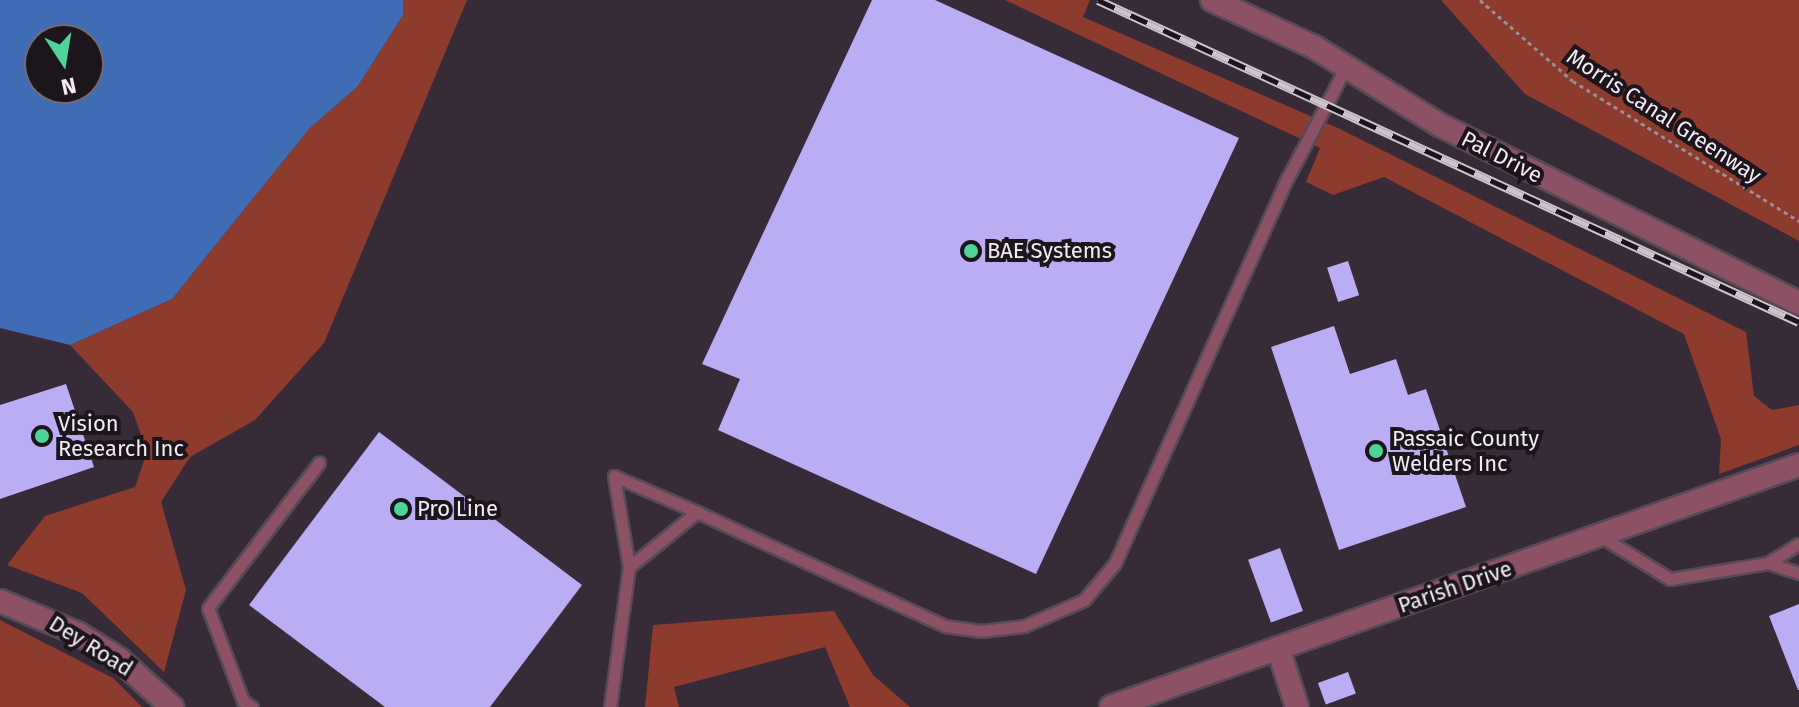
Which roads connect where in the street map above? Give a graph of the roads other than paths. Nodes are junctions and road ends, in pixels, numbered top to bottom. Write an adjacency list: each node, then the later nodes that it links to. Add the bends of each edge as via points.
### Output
1 (1212, 0): 2 (street, Pal Drive)
2 (1346, 67): 3 (street, Pal Drive, via 1453,132); 6 (lane, via 1288,177 1115,563 1084,600 1024,626 981,631 945,626)
3 (1799, 303)
4 (319, 463): 14 (lane, via 208,608)
5 (1799, 465): 7 (street, Parish Drive)
6 (697, 512): 10 (lane); 10 (lane, via 614,476)
7 (1602, 537): 9 (lane, via 1670,579); 13 (street, Parish Drive)
8 (1799, 544): 9 (lane)
9 (1768, 563): 11 (lane)
10 (629, 567): 16 (lane)
11 (1799, 573)
12 (0, 601): 15 (street, Dey Road, via 79,634 119,659)
13 (1278, 648): 17 (street, Parish Drive); 18 (street)
14 (244, 705)
15 (172, 707)
16 (610, 707)
17 (1111, 707)
18 (1297, 707)

